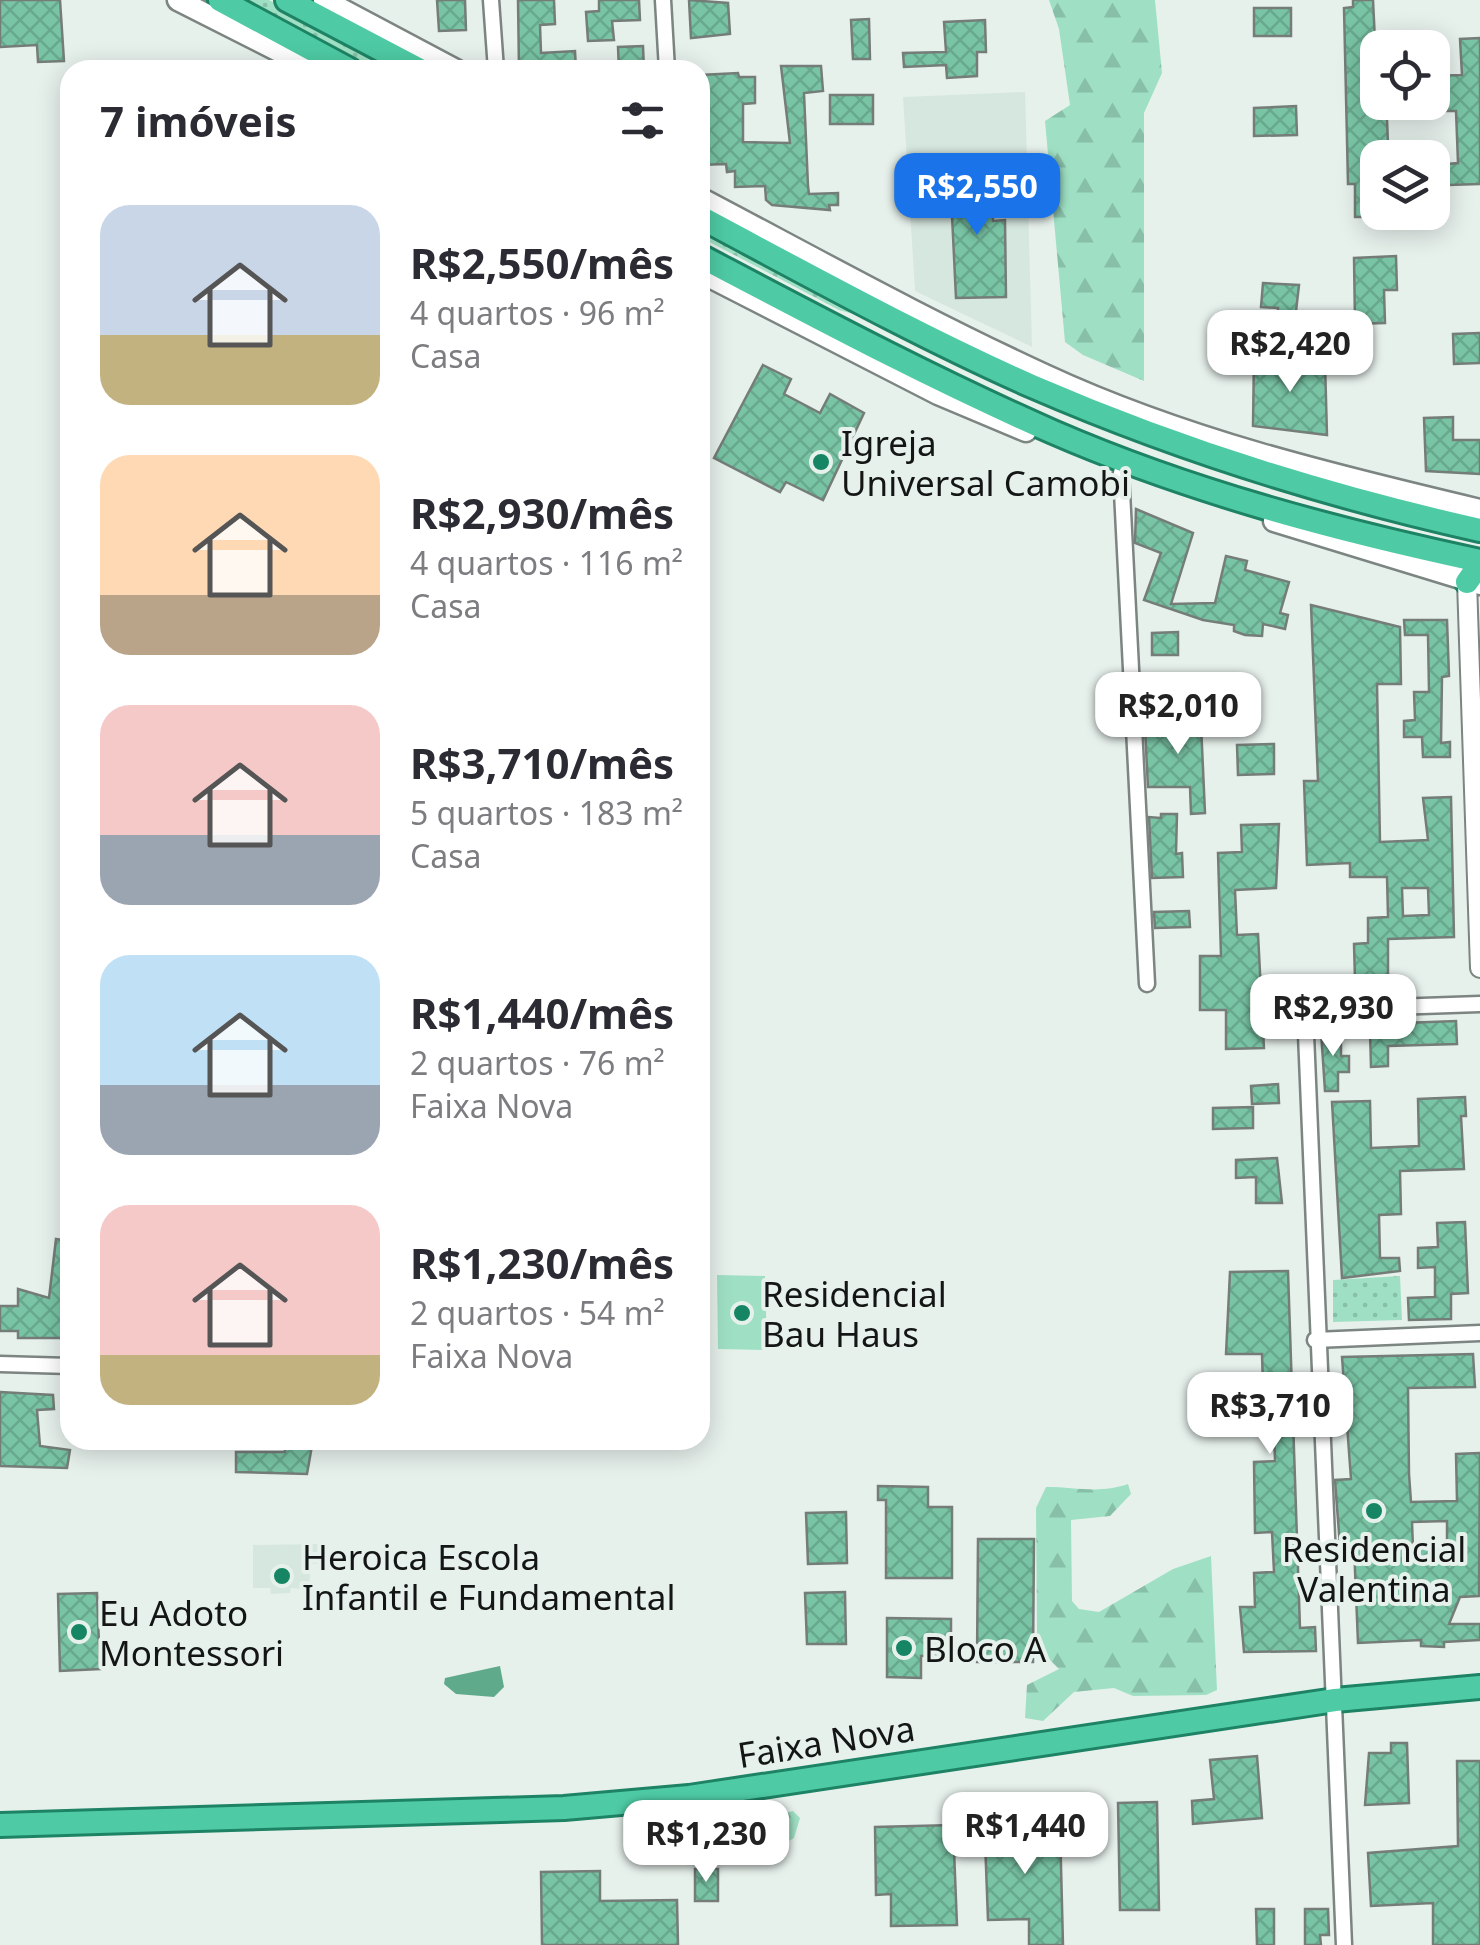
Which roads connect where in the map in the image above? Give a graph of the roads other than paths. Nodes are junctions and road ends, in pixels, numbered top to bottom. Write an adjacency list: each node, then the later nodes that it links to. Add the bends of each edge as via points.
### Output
1 (178, 0): 7 (main road)
2 (220, 0): 8 (highway)
3 (288, 0): 9 (highway)
4 (324, 0): 10 (main road)
5 (490, 0): 11 (street)
6 (662, 0): 12 (street)
7 (296, 60)
8 (331, 60)
9 (401, 60)
10 (437, 60)
11 (495, 60)
12 (666, 60)
13 (710, 203): 17 (main road)
14 (710, 222): 17 (highway)
15 (710, 263): 18 (highway)
16 (710, 277): 19 (main road, via 938,394)
17 (1033, 378): 18 (highway, via 1010,394); 21 (main road, via 1328,474); 22 (highway, via 1202,451)
18 (972, 395): 20 (highway)
19 (1121, 472): 23 (main road); 26 (street)
20 (1212, 490): 23 (highway); 24 (highway)
21 (1480, 510)
22 (1480, 530)
23 (1314, 534): 24 (main road)
24 (1477, 573): 25 (street)
25 (1480, 968)
26 (1147, 984)
27 (1480, 1004): 29 (street, via 1305,1010)
28 (1480, 1333): 29 (street)
29 (1316, 1340): 33 (street)
30 (0, 1364): 31 (street)
31 (60, 1366)
32 (1480, 1687): 33 (highway, Faixa Nova)
33 (1335, 1700): 34 (highway, Faixa Nova, via 689,1797 564,1808); 35 (street)
34 (0, 1825)
35 (1344, 1945)

